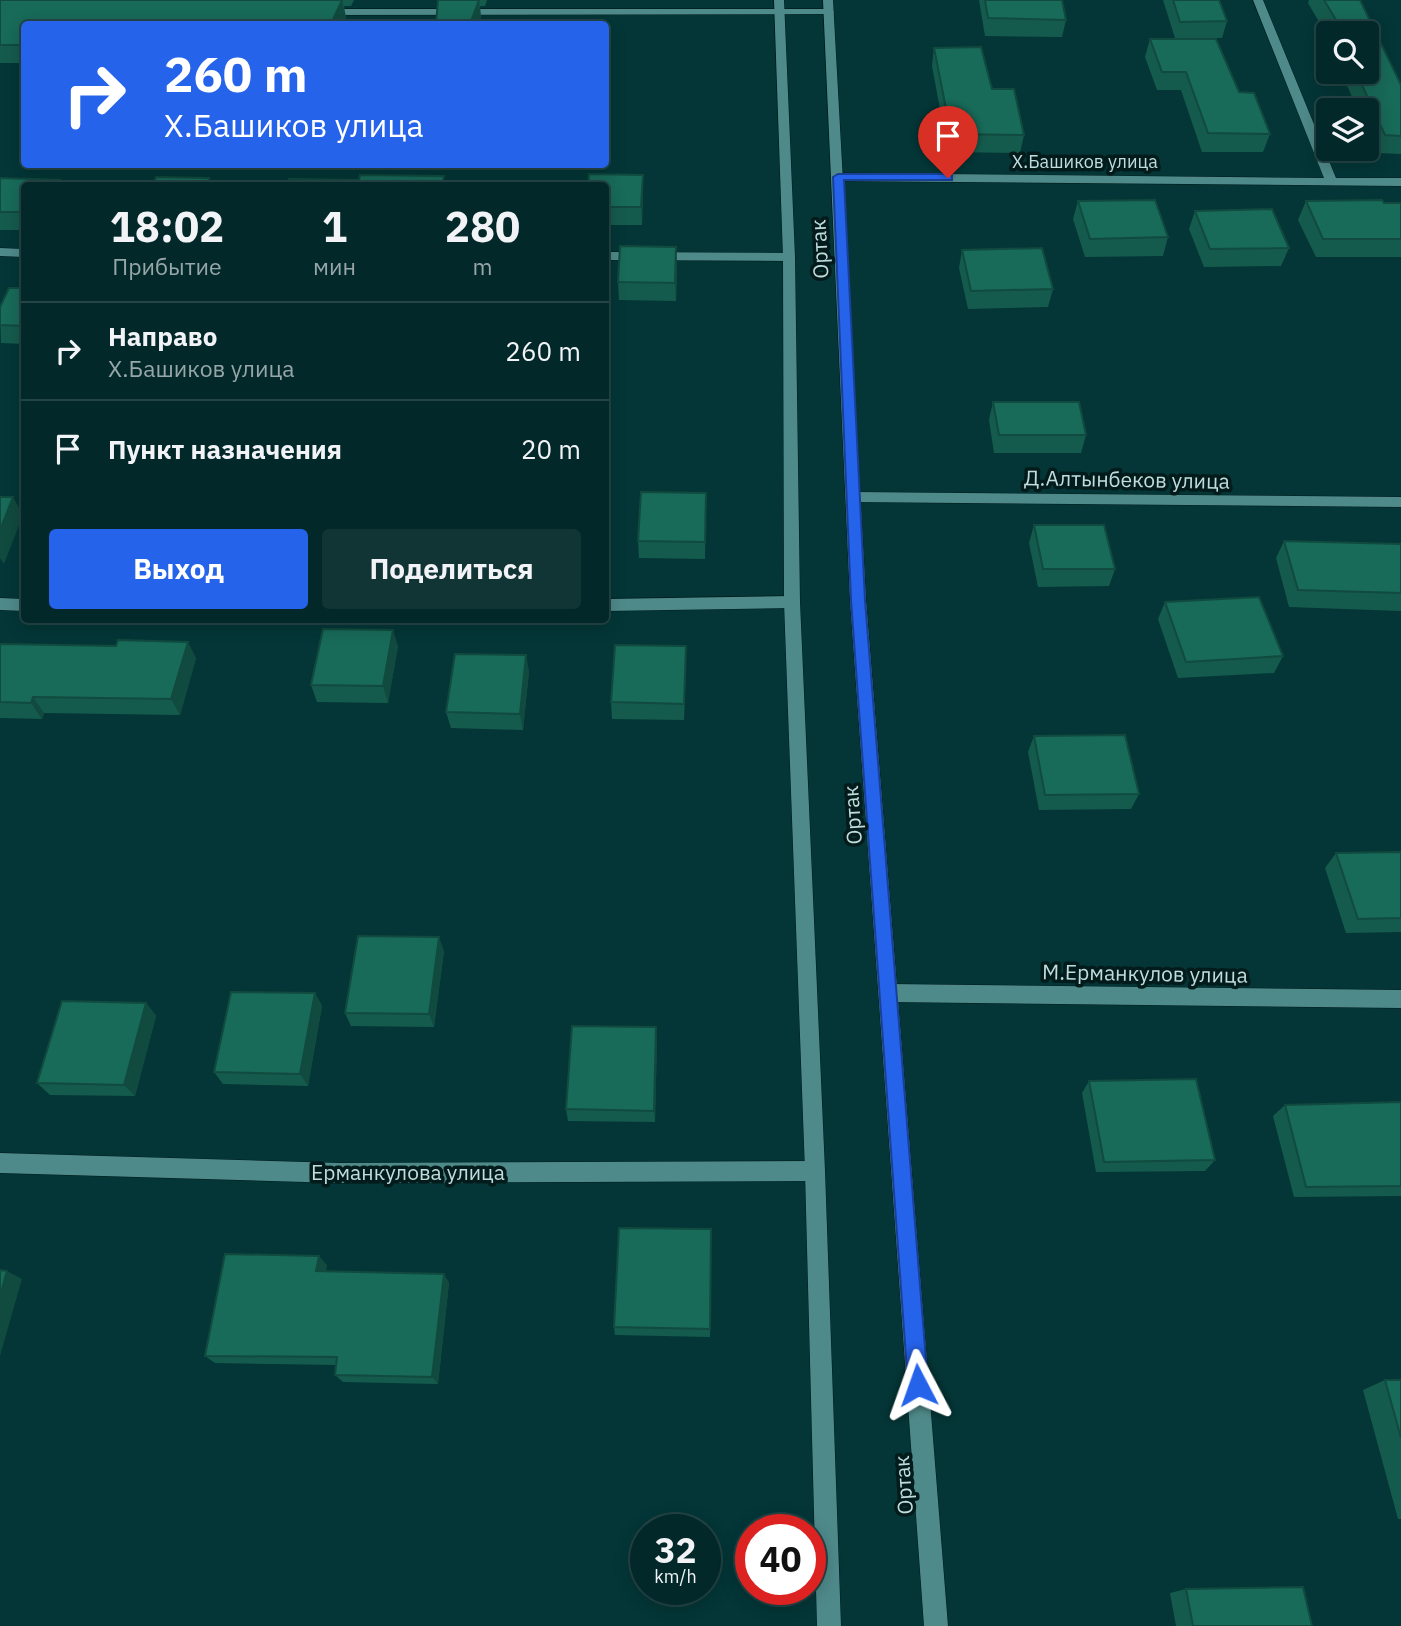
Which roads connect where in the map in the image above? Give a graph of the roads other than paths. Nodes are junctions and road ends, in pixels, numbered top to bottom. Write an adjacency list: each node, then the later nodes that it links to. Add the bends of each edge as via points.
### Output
1 (1258, 0): 6 (street)
2 (779, 6): 3 (street); 4 (street); 11 (street, Ортак)
3 (828, 6): 5 (street, Ортак)
4 (312, 12)
5 (838, 177): 6 (street, Х.Башиков улица); 12 (street, Ортак)
6 (1331, 180): 7 (street, Х.Башиков улица)
7 (1401, 183)
8 (0, 253): 9 (street)
9 (21, 253)
10 (609, 256): 11 (street)
11 (789, 257): 14 (street, Ортак)
12 (853, 497): 13 (street, Д.Алтынбеков улица); 18 (street, Ортак)
13 (1401, 502)
14 (792, 602): 17 (street); 21 (street, Ортак)
15 (0, 604): 16 (street)
16 (21, 605)
17 (609, 605)
18 (889, 993): 19 (street, М.Ерманкулов улица); 23 (street, Ортак)
19 (1401, 999)
20 (0, 1163): 21 (street, Ерманкулова улица, via 339,1173)
21 (815, 1171): 22 (street, Ортак)
22 (829, 1626)
23 (936, 1626)

